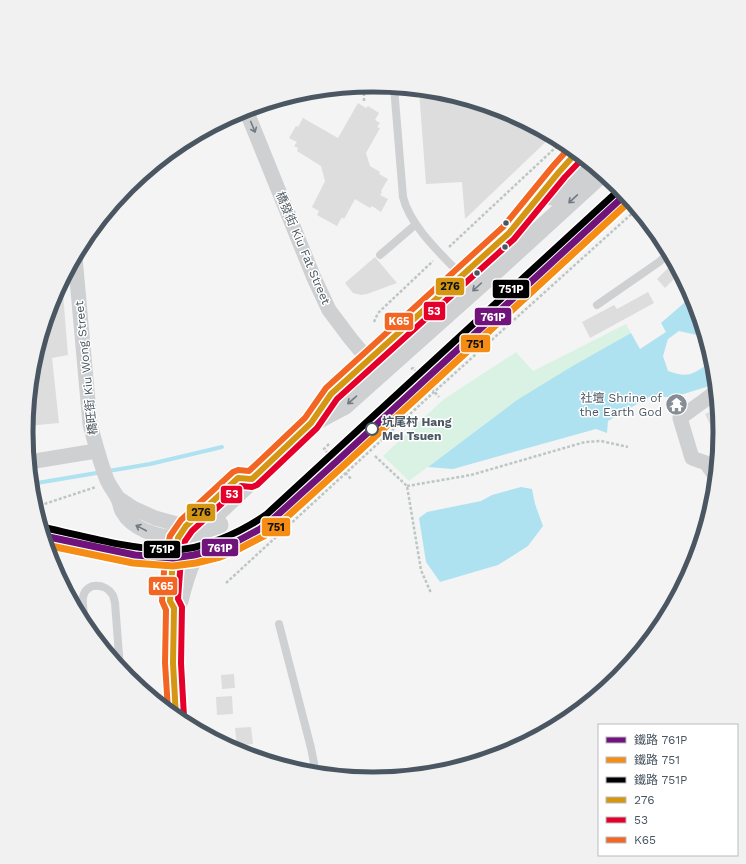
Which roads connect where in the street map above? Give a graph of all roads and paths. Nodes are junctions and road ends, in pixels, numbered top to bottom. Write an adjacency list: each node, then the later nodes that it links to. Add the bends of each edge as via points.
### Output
1 (364, 92): 3 (path)
2 (394, 93): 11 (lane, via 403,197 407,212)
3 (364, 101)
4 (248, 116): 19 (street, 橋發街 Kiu Fat Street, one-way to 19, via 329,310)
5 (556, 148): 12 (path)
6 (572, 157): 10 (street)
7 (584, 165): 10 (street)
8 (598, 177): 21 (street, one-way to 21)
9 (633, 213): 23 (path)
10 (522, 219): 16 (street)
11 (415, 225): 12 (lane); 13 (lane)
12 (441, 254): 16 (lane); 18 (path, via 378,314)
13 (380, 255)
14 (664, 257): 17 (lane)
15 (76, 268): 30 (street, 橋旺街 Kiu Wong Street, via 90,424)
16 (462, 276): 19 (street)
17 (597, 305)
18 (374, 322)
19 (368, 360): 21 (street, 橋發街 Kiu Fat Street); 27 (street, via 331,394)
20 (413, 368): 22 (path)
21 (381, 374): 27 (street, one-way to 27, via 346,405)
22 (430, 387): 23 (path); 26 (path)
23 (434, 392): 25 (path); 36 (path)
24 (711, 396): 35 (street, via 680,418 692,458 706,463)
25 (439, 397)
26 (409, 407)
27 (311, 423): 41 (street, via 252,479 252,492)
28 (329, 444): 34 (path, via 324,449)
29 (628, 447): 39 (path, via 601,440 585,442 471,475)
30 (98, 455): 32 (street); 38 (street, 橋旺街 Kiu Wong Street)
31 (375, 456): 39 (path)
32 (35, 461)
33 (348, 464): 34 (path)
34 (342, 469): 36 (path)
35 (711, 470)
36 (346, 473): 37 (path); 42 (path)
37 (351, 479)
38 (103, 483): 40 (path); 41 (street, 橋旺街 Kiu Wong Street, via 118,498 127,518 150,533 158,536)
39 (407, 486): 43 (path, via 420,570)
40 (42, 505)
41 (193, 533): 44 (street, via 191,561 179,602); 44 (street, via 173,558 170,601)
42 (226, 584)
43 (431, 593)
44 (174, 608): 48 (street)
45 (84, 611): 47 (lane, via 83,597 86,590 95,585 104,586 112,594)
46 (279, 624): 49 (lane)
47 (119, 658)
48 (176, 709)
49 (315, 766)

